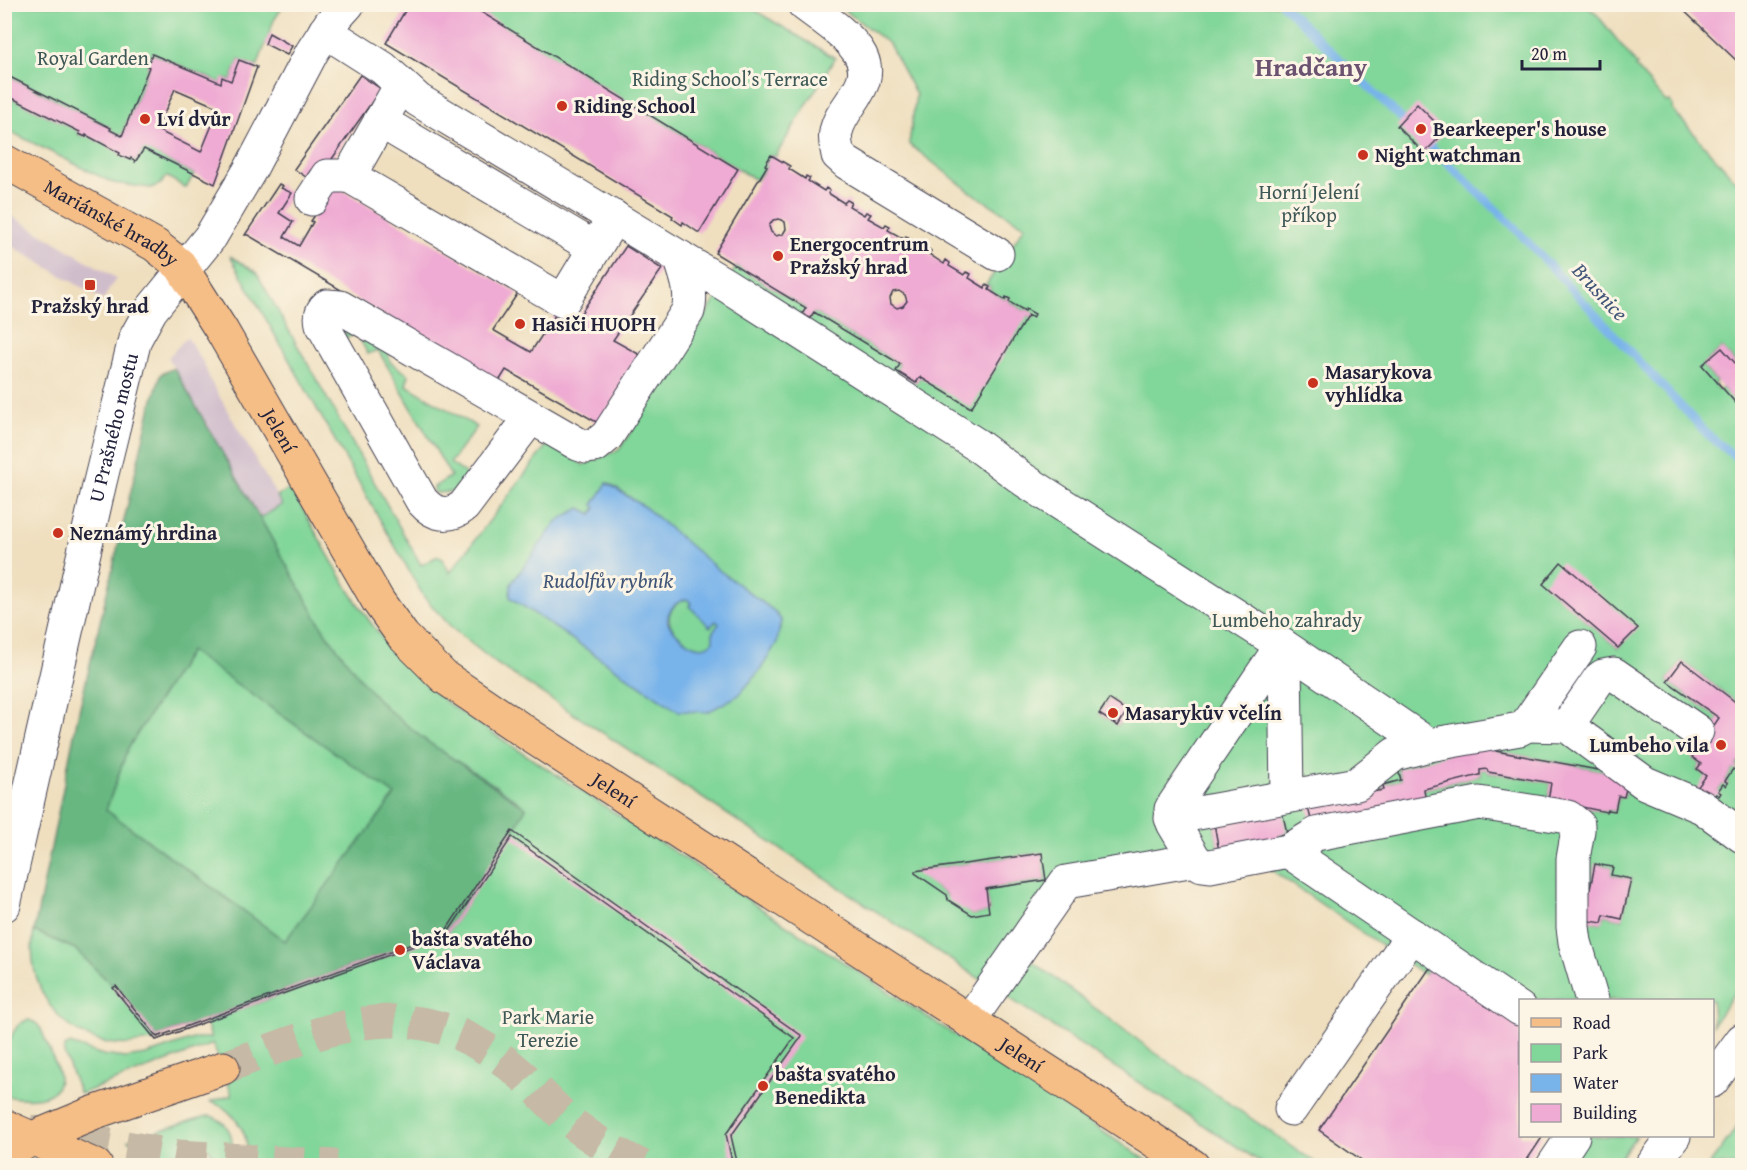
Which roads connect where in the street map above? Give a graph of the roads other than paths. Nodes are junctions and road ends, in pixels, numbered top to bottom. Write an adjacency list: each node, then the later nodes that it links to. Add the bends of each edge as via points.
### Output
1 (348, 4): 3 (street, U Prašného mostu)
2 (804, 4): 11 (street, via 848,40 863,63 860,89 836,131 838,155)
3 (325, 32): 4 (street, via 383,68); 13 (street, U Prašného mostu, via 250,170 211,236)
4 (401, 85): 5 (street); 9 (street, via 418,100)
5 (380, 121): 7 (street); 10 (street)
6 (4, 161): 13 (main road, Mariánské hradby, via 155,245)
7 (349, 176): 8 (street, via 327,176); 10 (street, via 563,301)
8 (312, 198)
9 (614, 218): 10 (street); 12 (street)
10 (595, 248)
11 (997, 254)
12 (680, 257): 14 (street, via 690,288 688,311 608,436 587,447); 15 (street)
13 (185, 270): 26 (street, U Prašného mostu, via 139,329 129,361); 30 (main road, Jelení, via 363,577 390,620 430,665 503,718)
14 (531, 417): 14 (street, via 340,308 327,306 322,310 322,324 422,501 433,511 443,515 464,506)
15 (1282, 645): 20 (street); 21 (street); 22 (street, via 1176,801)
16 (1581, 647): 17 (street)
17 (1526, 725): 18 (street); 20 (street, via 1515,732)
18 (1566, 726): 19 (street, via 1599,680 1614,674); 23 (street, via 1645,783 1702,807)
19 (1697, 731)
20 (1429, 745): 21 (street, via 1395,754 1356,783)
21 (1287, 796): 22 (street)
22 (1171, 818): 25 (street)
23 (1743, 836)
24 (1288, 851): 25 (street, via 1210,866); 27 (street); 28 (street, via 1316,834 1479,803 1573,819 1578,825 1573,860 1573,927)
25 (1195, 860): 30 (street, via 1066,882)
26 (4, 904)
27 (1412, 935): 29 (street); 34 (street)
28 (1592, 999)
29 (1519, 1008)
30 (969, 1021): 39 (main road, Jelení)
31 (1743, 1040): 33 (street)
32 (223, 1068): 37 (main road, via 93,1113)
33 (1714, 1080)
34 (1292, 1109)
35 (1572, 1137): 40 (street)
36 (1673, 1137): 41 (street)
37 (14, 1146): 38 (main road)
38 (96, 1166)
39 (1193, 1166)
40 (1553, 1166)
41 (1652, 1166)

